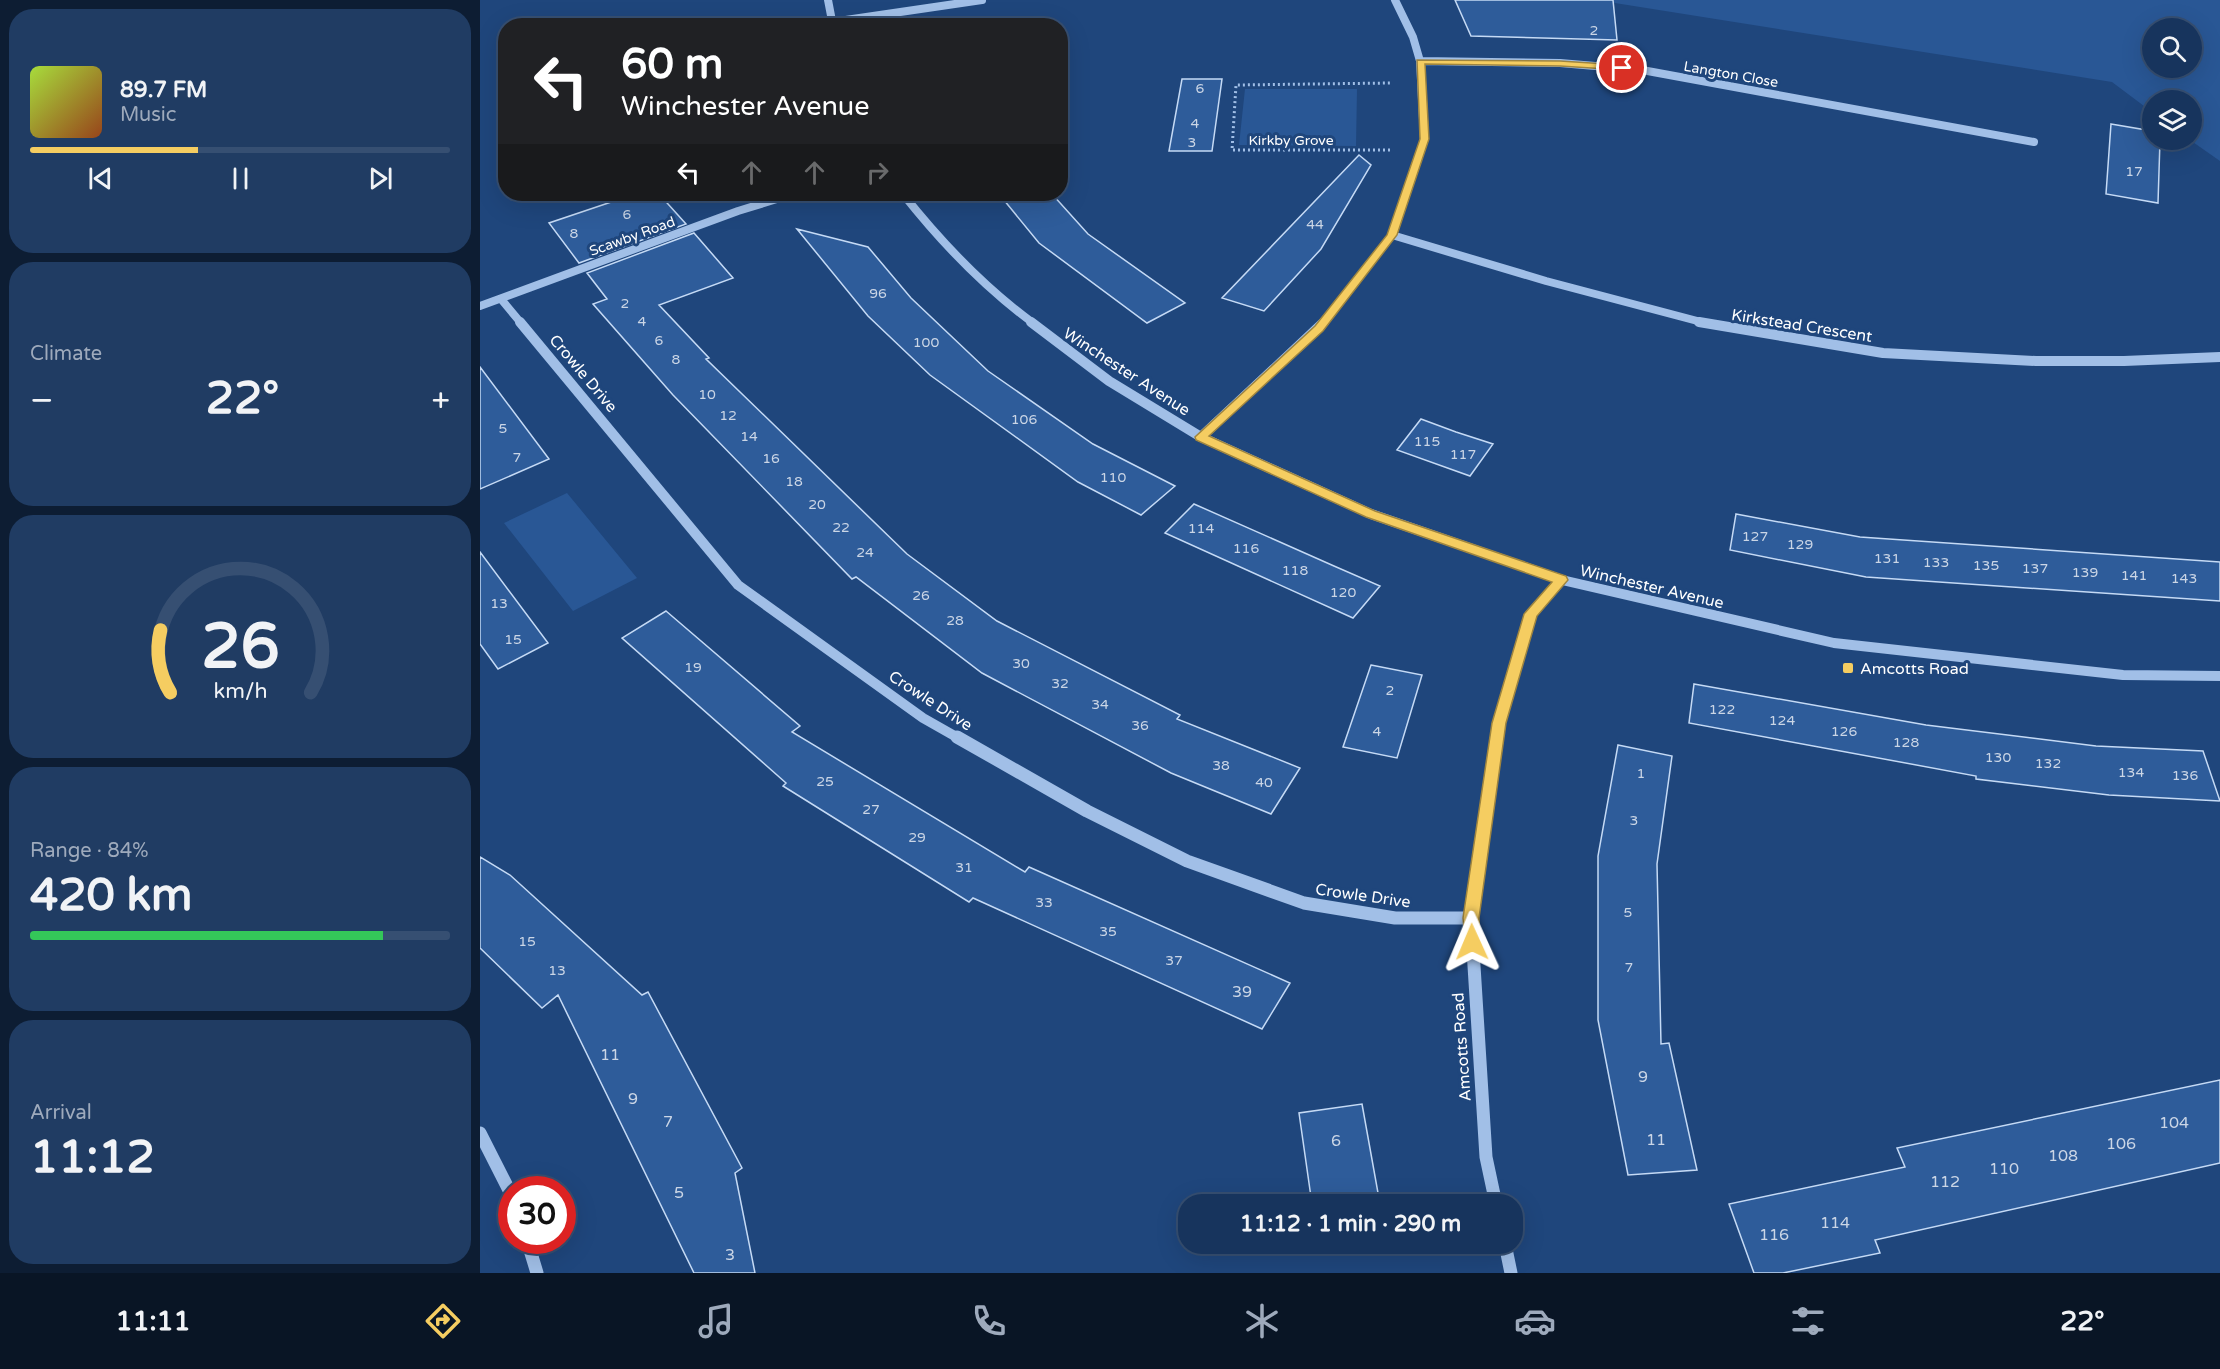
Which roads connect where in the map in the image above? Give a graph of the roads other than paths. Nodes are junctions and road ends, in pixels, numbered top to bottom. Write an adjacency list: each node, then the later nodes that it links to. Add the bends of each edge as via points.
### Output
1 (828, 0): 4 (street)
2 (982, 0): 5 (street)
3 (1395, 0): 6 (street)
4 (832, 18)
5 (870, 18)
6 (1420, 62): 7 (street, Langton Close, via 1560,63 1642,70); 10 (street, via 1424,139)
7 (2034, 142)
8 (770, 201): 11 (street, Scawby Road)
9 (909, 201): 14 (street, Winchester Avenue, via 933,232 1004,302 1109,381)
10 (1392, 235): 13 (street, Kirkstead Crescent, via 1707,324 1883,353 2036,362); 14 (street, via 1319,328)
11 (501, 299): 12 (street, Scawby Road); 17 (street, Crowle Drive, via 738,585 923,718 1087,811 1197,865 1304,903 1395,918)
12 (480, 306)
13 (2220, 357)
14 (1201, 437): 15 (street, Winchester Avenue, via 1371,514)
15 (1562, 580): 16 (street, Winchester Avenue, via 1834,643 2123,675); 17 (street, Amcotts Road, via 1531,614 1499,723)
16 (2220, 676)
17 (1471, 918): 20 (street, Amcotts Road, via 1486,1157)
18 (480, 1133): 19 (street)
19 (502, 1176)
20 (1494, 1194)
21 (531, 1254): 23 (street)
22 (1507, 1254): 24 (street)
23 (537, 1273)
24 (1511, 1273)

